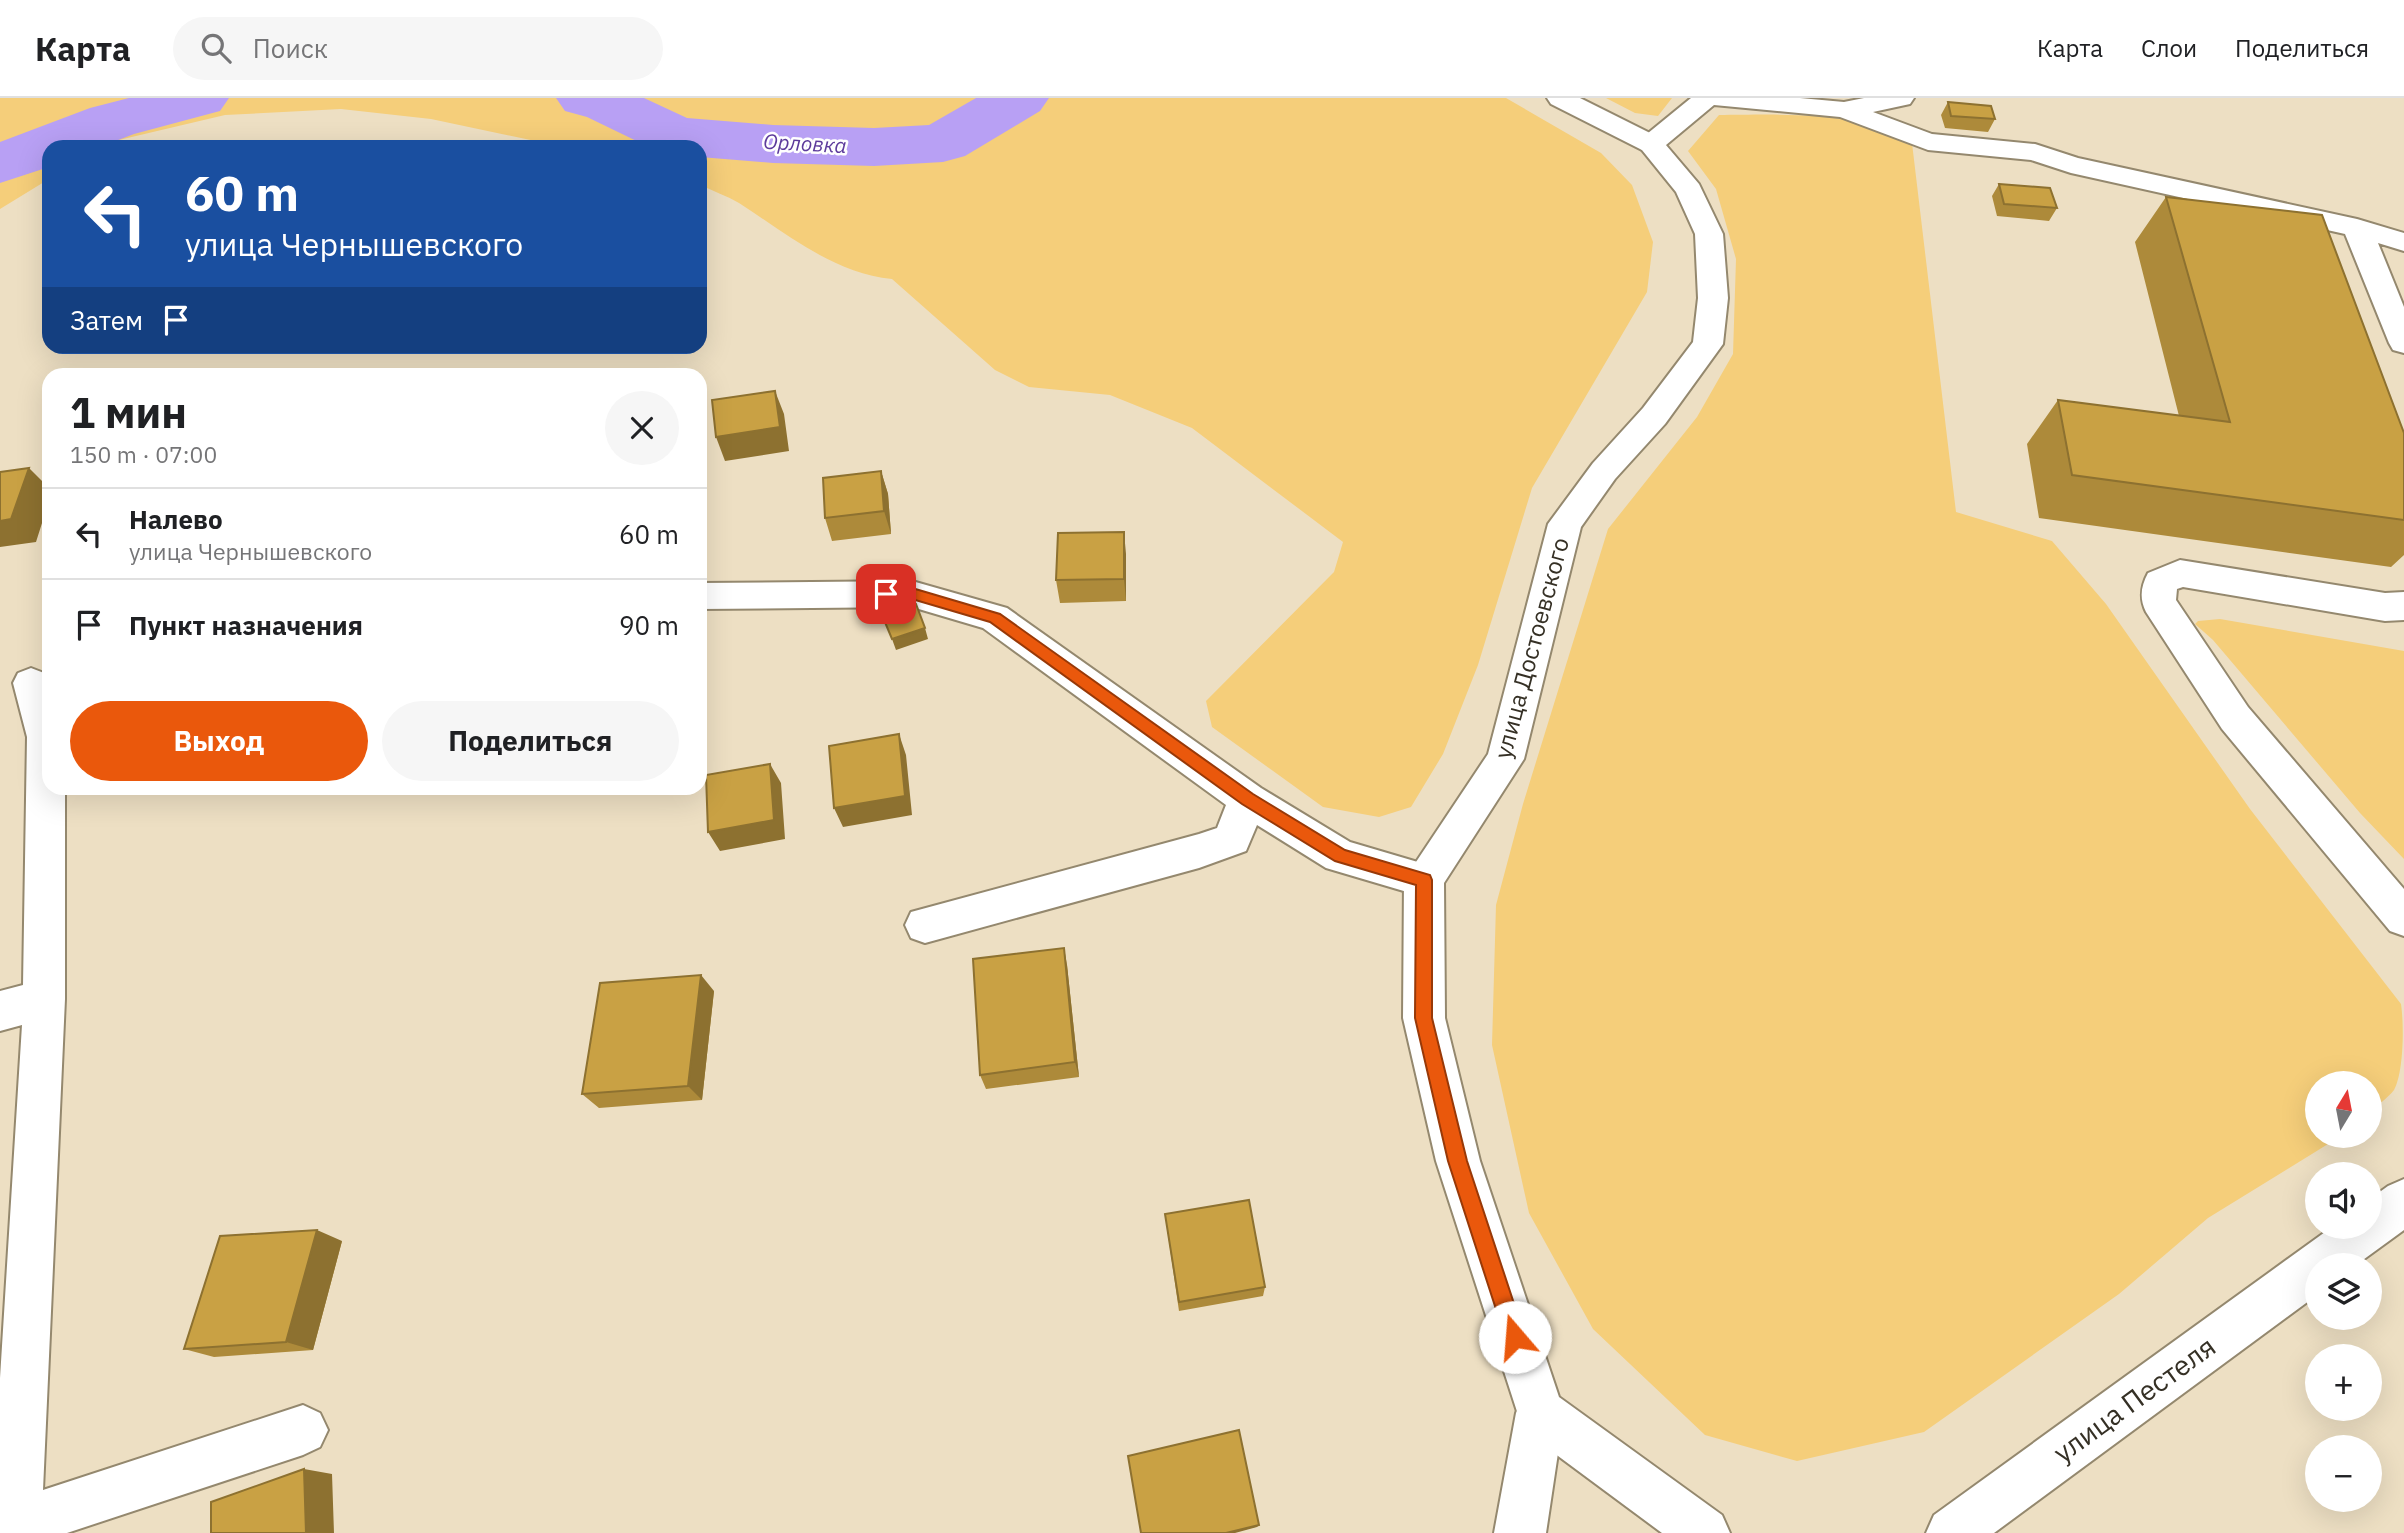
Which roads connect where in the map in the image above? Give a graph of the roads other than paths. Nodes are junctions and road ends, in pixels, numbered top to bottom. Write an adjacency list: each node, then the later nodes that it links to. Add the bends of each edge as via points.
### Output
1 (1560, 98): 6 (main road, улица Достоевского)
2 (1707, 98): 6 (main road)
3 (1716, 98): 5 (main road)
4 (1901, 98): 5 (main road)
5 (1844, 110): 7 (main road, via 1928,142 2035,152 2071,165)
6 (1651, 144): 16 (main road, улица Достоевского, via 1689,190 1709,234 1713,298 1708,344 1565,524 1506,758)
7 (2357, 228): 8 (main road); 9 (main road)
8 (2404, 242)
9 (2404, 343)
10 (707, 596): 15 (main road, via 912,594 995,618)
11 (2404, 606): 17 (main road, via 2385,607 2180,573 2160,582 2158,602 2235,718)
12 (27, 683): 13 (main road)
13 (42, 726)
14 (46, 795): 19 (main road)
15 (1247, 799): 16 (main road, via 1340,856); 18 (main road, via 1232,839)
16 (1424, 880): 25 (main road, via 1424,1018 1458,1161)
17 (2404, 918)
18 (925, 925)
19 (44, 999): 20 (main road); 24 (main road)
20 (0, 1011)
21 (2404, 1202): 22 (main road, улица Пестеля)
22 (2335, 1253)
23 (2305, 1275): 30 (main road, улица Пестеля)
24 (13, 1346): 27 (main road)
25 (1540, 1413): 28 (main road); 29 (main road)
26 (303, 1430): 27 (main road)
27 (17, 1528)
28 (1520, 1533)
29 (1703, 1533)
30 (1952, 1533)

